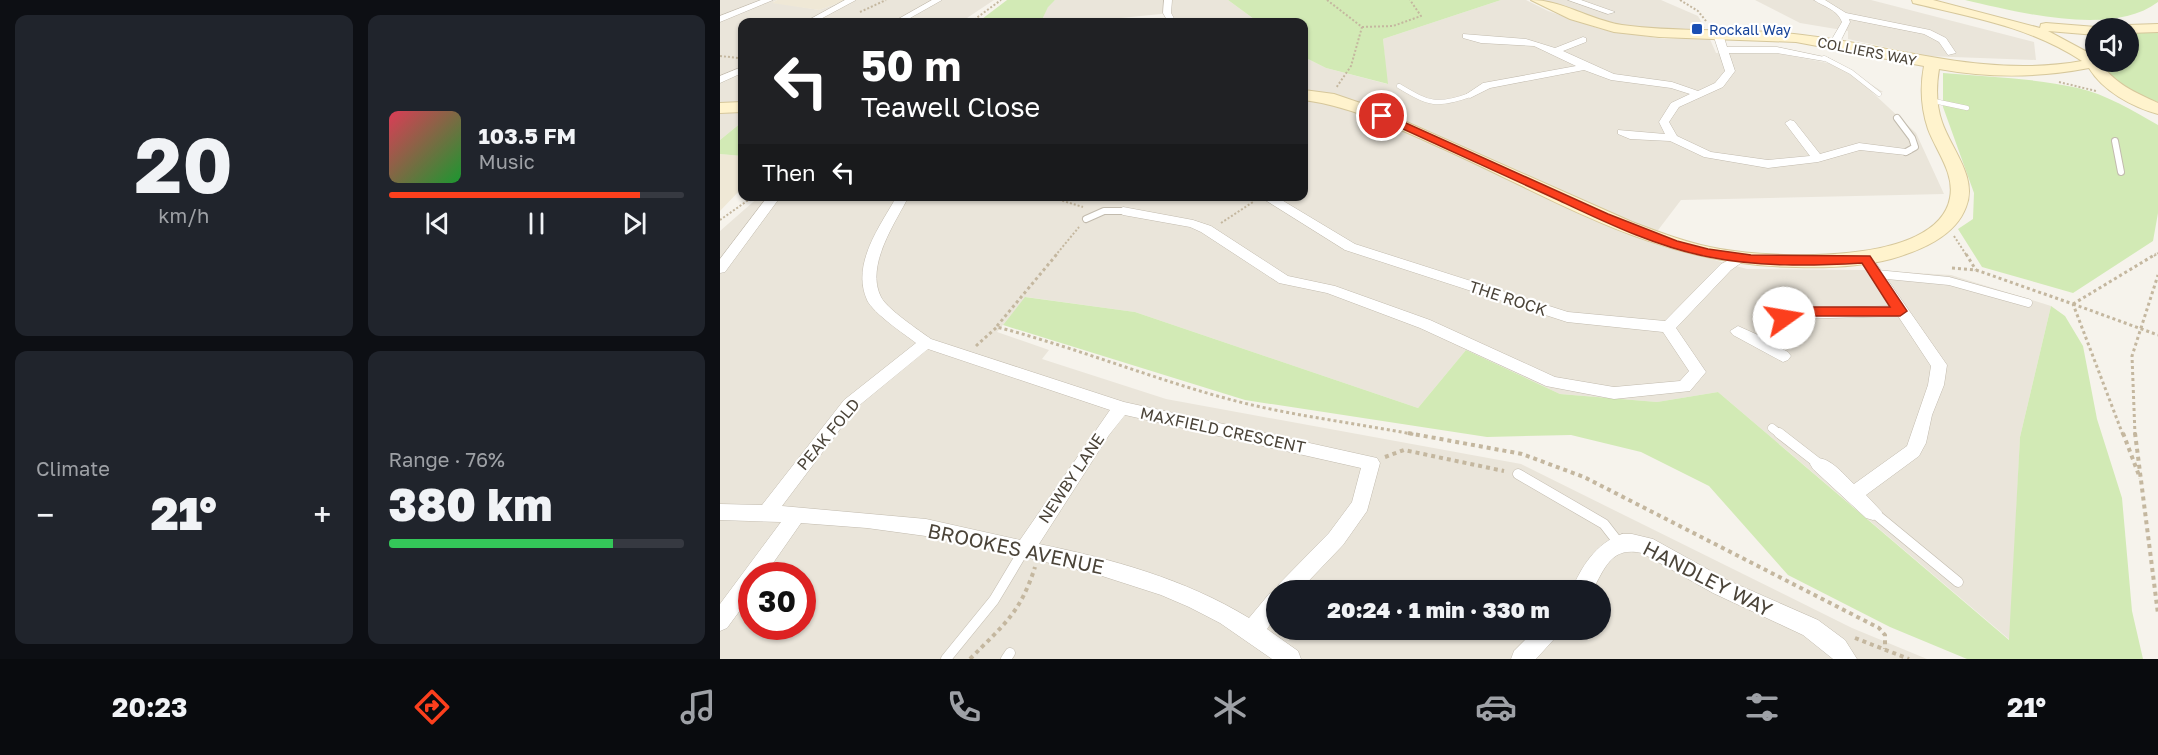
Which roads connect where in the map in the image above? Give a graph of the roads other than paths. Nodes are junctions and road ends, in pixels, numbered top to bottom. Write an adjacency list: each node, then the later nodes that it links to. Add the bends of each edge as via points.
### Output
1 (769, 0): 15 (street)
2 (852, 0): 12 (street)
3 (939, 0): 13 (street)
4 (1168, 0): 14 (street)
5 (1537, 0): 9 (street, COLLIERS WAY)
6 (1818, 0): 11 (street)
7 (1918, 0): 16 (street)
8 (1576, 1): 9 (street); 10 (street)
9 (1563, 11): 21 (street, COLLIERS WAY, via 1612,28)
10 (1611, 12)
11 (1844, 15): 24 (street, via 1846,22); 27 (street, via 1927,32 1943,40)
12 (817, 18)
13 (905, 18)
14 (1170, 18)
15 (721, 19): 17 (street)
16 (1995, 19): 20 (street); 28 (street, via 2057,38)
17 (738, 21)
18 (2154, 26): 19 (street)
19 (2139, 28)
20 (2085, 30)
21 (1712, 34): 24 (street, COLLIERS WAY); 25 (street)
22 (1466, 36): 26 (street, via 1497,43 1527,42)
23 (1583, 40): 26 (street)
24 (1834, 44): 31 (street, COLLIERS WAY)
25 (1723, 50): 29 (street, via 1777,50); 39 (street, via 1730,71 1719,85)
26 (1555, 51): 32 (street)
27 (1951, 53)
28 (2085, 54)
29 (1824, 58): 40 (lane, via 1851,72)
30 (2085, 61): 35 (street, COLLIERS WAY)
31 (1932, 64): 35 (street, COLLIERS WAY); 43 (street)
32 (1587, 67): 39 (street, via 1624,80 1677,85); 41 (street, via 1487,85)
33 (738, 72): 36 (street)
34 (2100, 72): 38 (street)
35 (2042, 73): 38 (street)
36 (720, 80)
37 (1399, 86): 41 (lane, via 1417,99 1438,105)
38 (2122, 92): 47 (street)
39 (1698, 94): 51 (street, via 1675,105 1664,122)
40 (1878, 94)
41 (1470, 95)
42 (1308, 96): 61 (street, via 1334,99 1424,134 1631,228 1690,249)
43 (1929, 100): 46 (lane); 62 (street, via 1936,129 1960,186 1958,204 1945,223 1915,243)
44 (738, 107): 45 (street)
45 (720, 108)
46 (1967, 108)
47 (2158, 109)
48 (1897, 118): 53 (lane, via 1915,147)
49 (1790, 123): 54 (street)
50 (1622, 132): 51 (street, via 1630,136)
51 (1672, 138): 54 (street, via 1718,157 1768,164)
52 (2115, 141): 55 (lane)
53 (1906, 152): 54 (street, via 1859,146)
54 (1818, 159)
55 (2121, 172)
56 (771, 201): 63 (street)
57 (900, 201): 69 (street, MAXFIELD CRESCENT, via 880,238 870,267 870,282 874,299)
58 (1264, 201): 67 (street, THE ROCK, via 1350,247 1567,317)
59 (1123, 211): 60 (lane, via 1104,211); 67 (street, via 1210,231 1284,280 1330,289 1425,324 1552,382 1614,393 1684,387 1698,372)
60 (1086, 219)
61 (1741, 258): 62 (street, via 1814,262); 67 (street, via 1726,267)
62 (1866, 259): 64 (street)
63 (720, 269)
64 (1877, 274): 65 (lane, via 1949,281); 66 (street)
65 (2028, 303)
66 (1900, 311): 70 (street, via 1793,314); 76 (street, via 1939,365 1939,378 1913,451)
67 (1668, 327)
68 (1738, 332): 70 (street)
69 (926, 343): 72 (street, MAXFIELD CRESCENT); 78 (street, PEAK FOLD, via 850,404)
70 (1759, 343): 71 (street)
71 (1783, 356)
72 (1121, 408): 82 (street, NEWBY LANE, via 1103,430); 84 (street, MAXFIELD CRESCENT, via 1371,463 1360,506 1336,539)
73 (1772, 428): 74 (lane)
74 (1819, 464): 76 (street)
75 (1518, 474): 81 (lane, via 1604,524)
76 (1853, 494): 79 (street)
77 (720, 512): 78 (street, BROOKES AVENUE)
78 (768, 512): 80 (street, BROOKES AVENUE)
79 (1874, 512): 86 (lane)
80 (798, 514): 82 (street, BROOKES AVENUE, via 946,531); 83 (street)
81 (1618, 542): 85 (street, via 1602,556); 95 (street, HANDLEY WAY, via 1646,545 1731,592 1806,626)
82 (1033, 551): 90 (street, BROOKES AVENUE, via 1132,575 1191,596); 92 (lane)
83 (762, 562)
84 (1297, 580)
85 (1588, 580)
86 (1958, 582)
87 (738, 596): 89 (street)
88 (1266, 614): 90 (street)
89 (720, 621)
90 (1253, 630): 93 (street, BROOKES AVENUE)
91 (1539, 640): 94 (street)
92 (946, 659)
93 (1290, 659)
94 (1521, 659)
95 (1846, 659)

